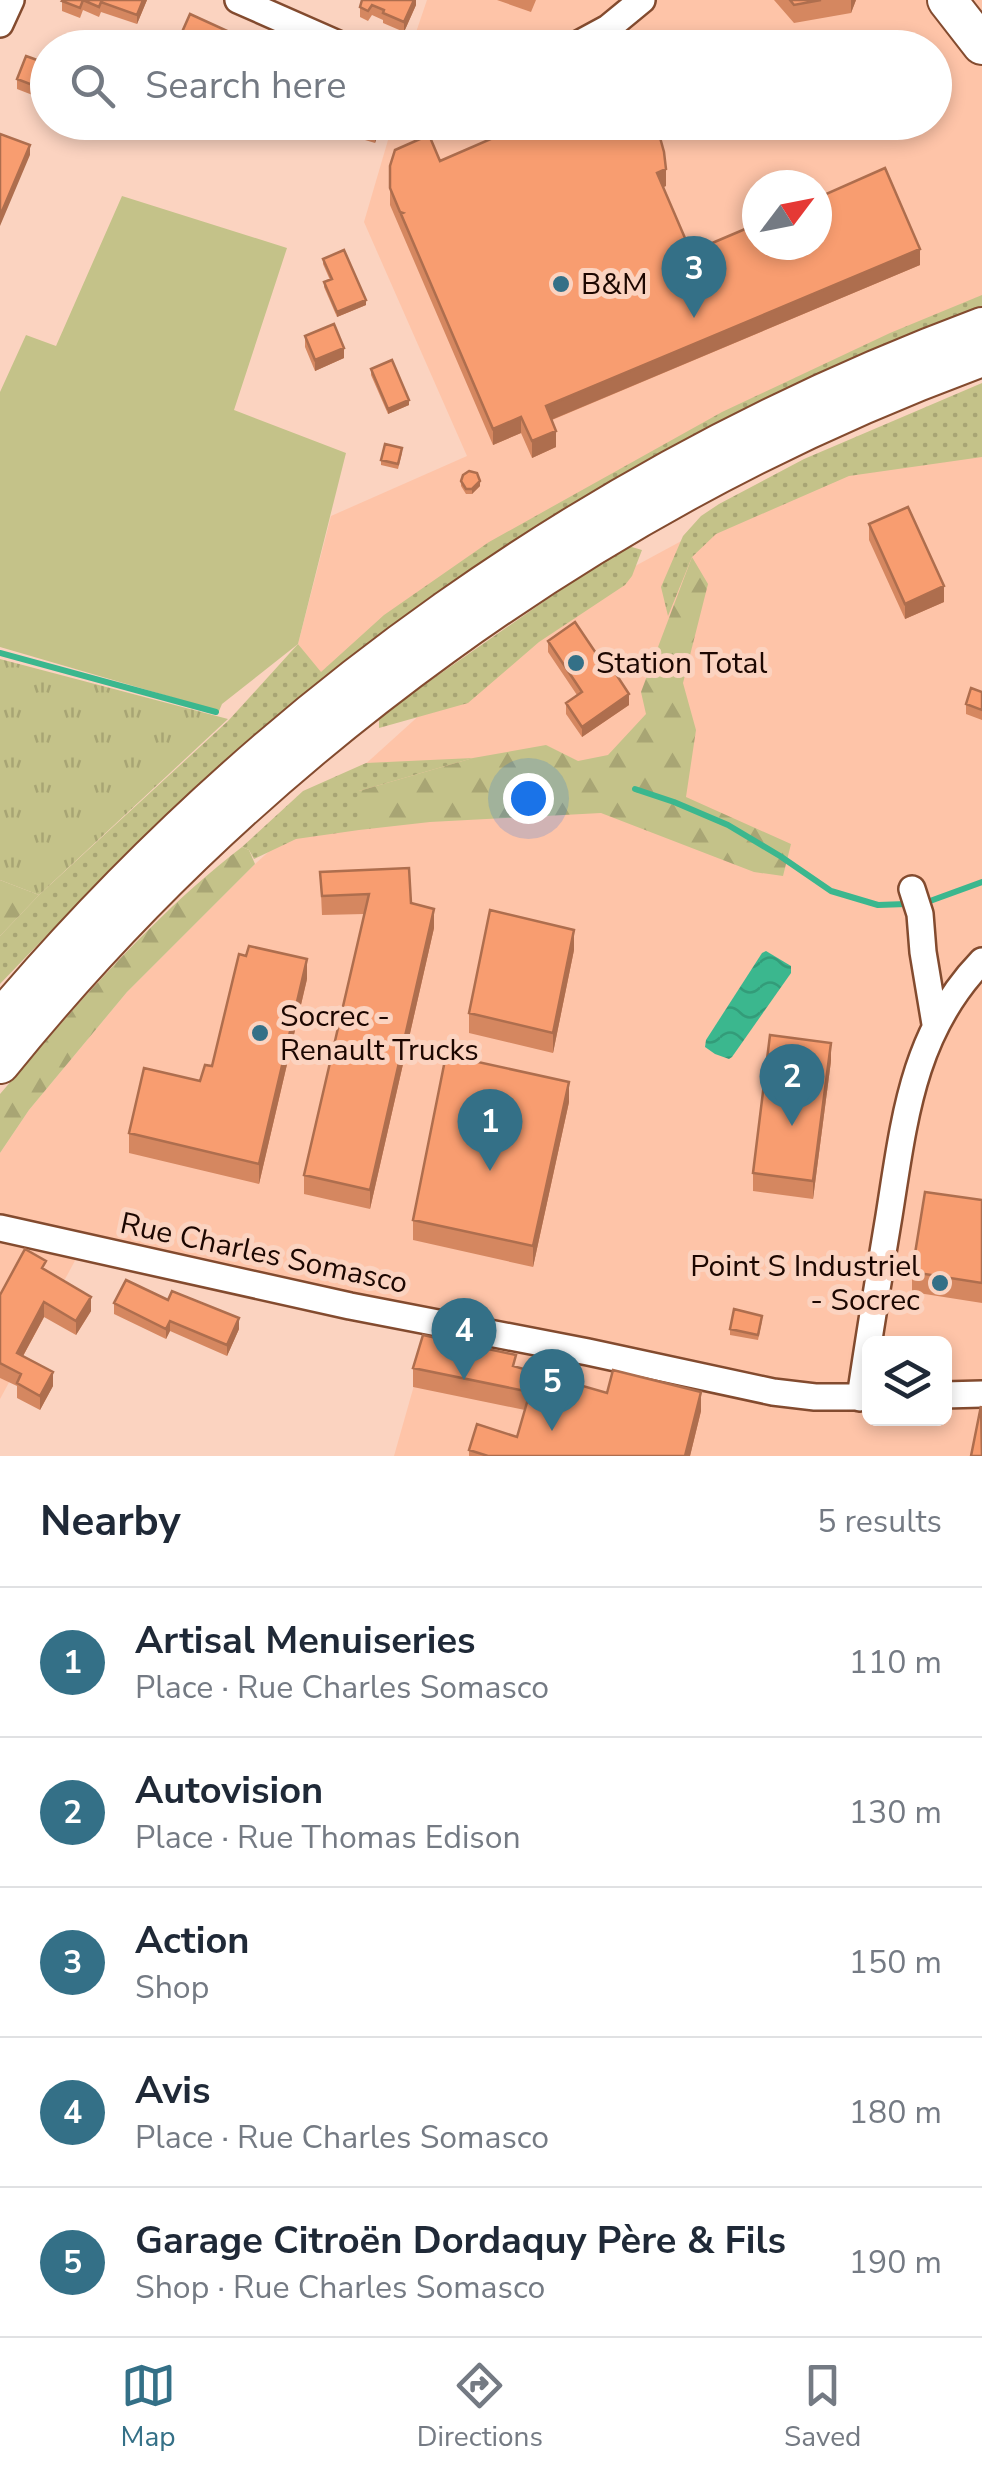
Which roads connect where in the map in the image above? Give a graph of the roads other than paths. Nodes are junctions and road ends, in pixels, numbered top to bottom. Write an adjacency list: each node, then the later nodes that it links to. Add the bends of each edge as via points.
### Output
1 (11, 0): 6 (street)
2 (238, 0): 5 (street)
3 (947, 0): 9 (highway)
4 (637, 3): 8 (street)
5 (268, 6): 7 (street)
6 (0, 24)
7 (313, 30)
8 (604, 30)
9 (982, 45)
10 (982, 327): 14 (highway, via 841,384 659,475 418,629 222,788 103,904)
11 (982, 357): 16 (highway, via 811,429 695,488 433,654 198,849)
12 (912, 890): 15 (street)
13 (982, 961): 15 (street)
14 (0, 1020)
15 (935, 1024): 18 (street, via 903,1127)
16 (0, 1064)
17 (0, 1228): 21 (street, Rue Charles Somasco, via 774,1392)
18 (874, 1336)
19 (982, 1394): 20 (street)
20 (952, 1395)
21 (862, 1397)

